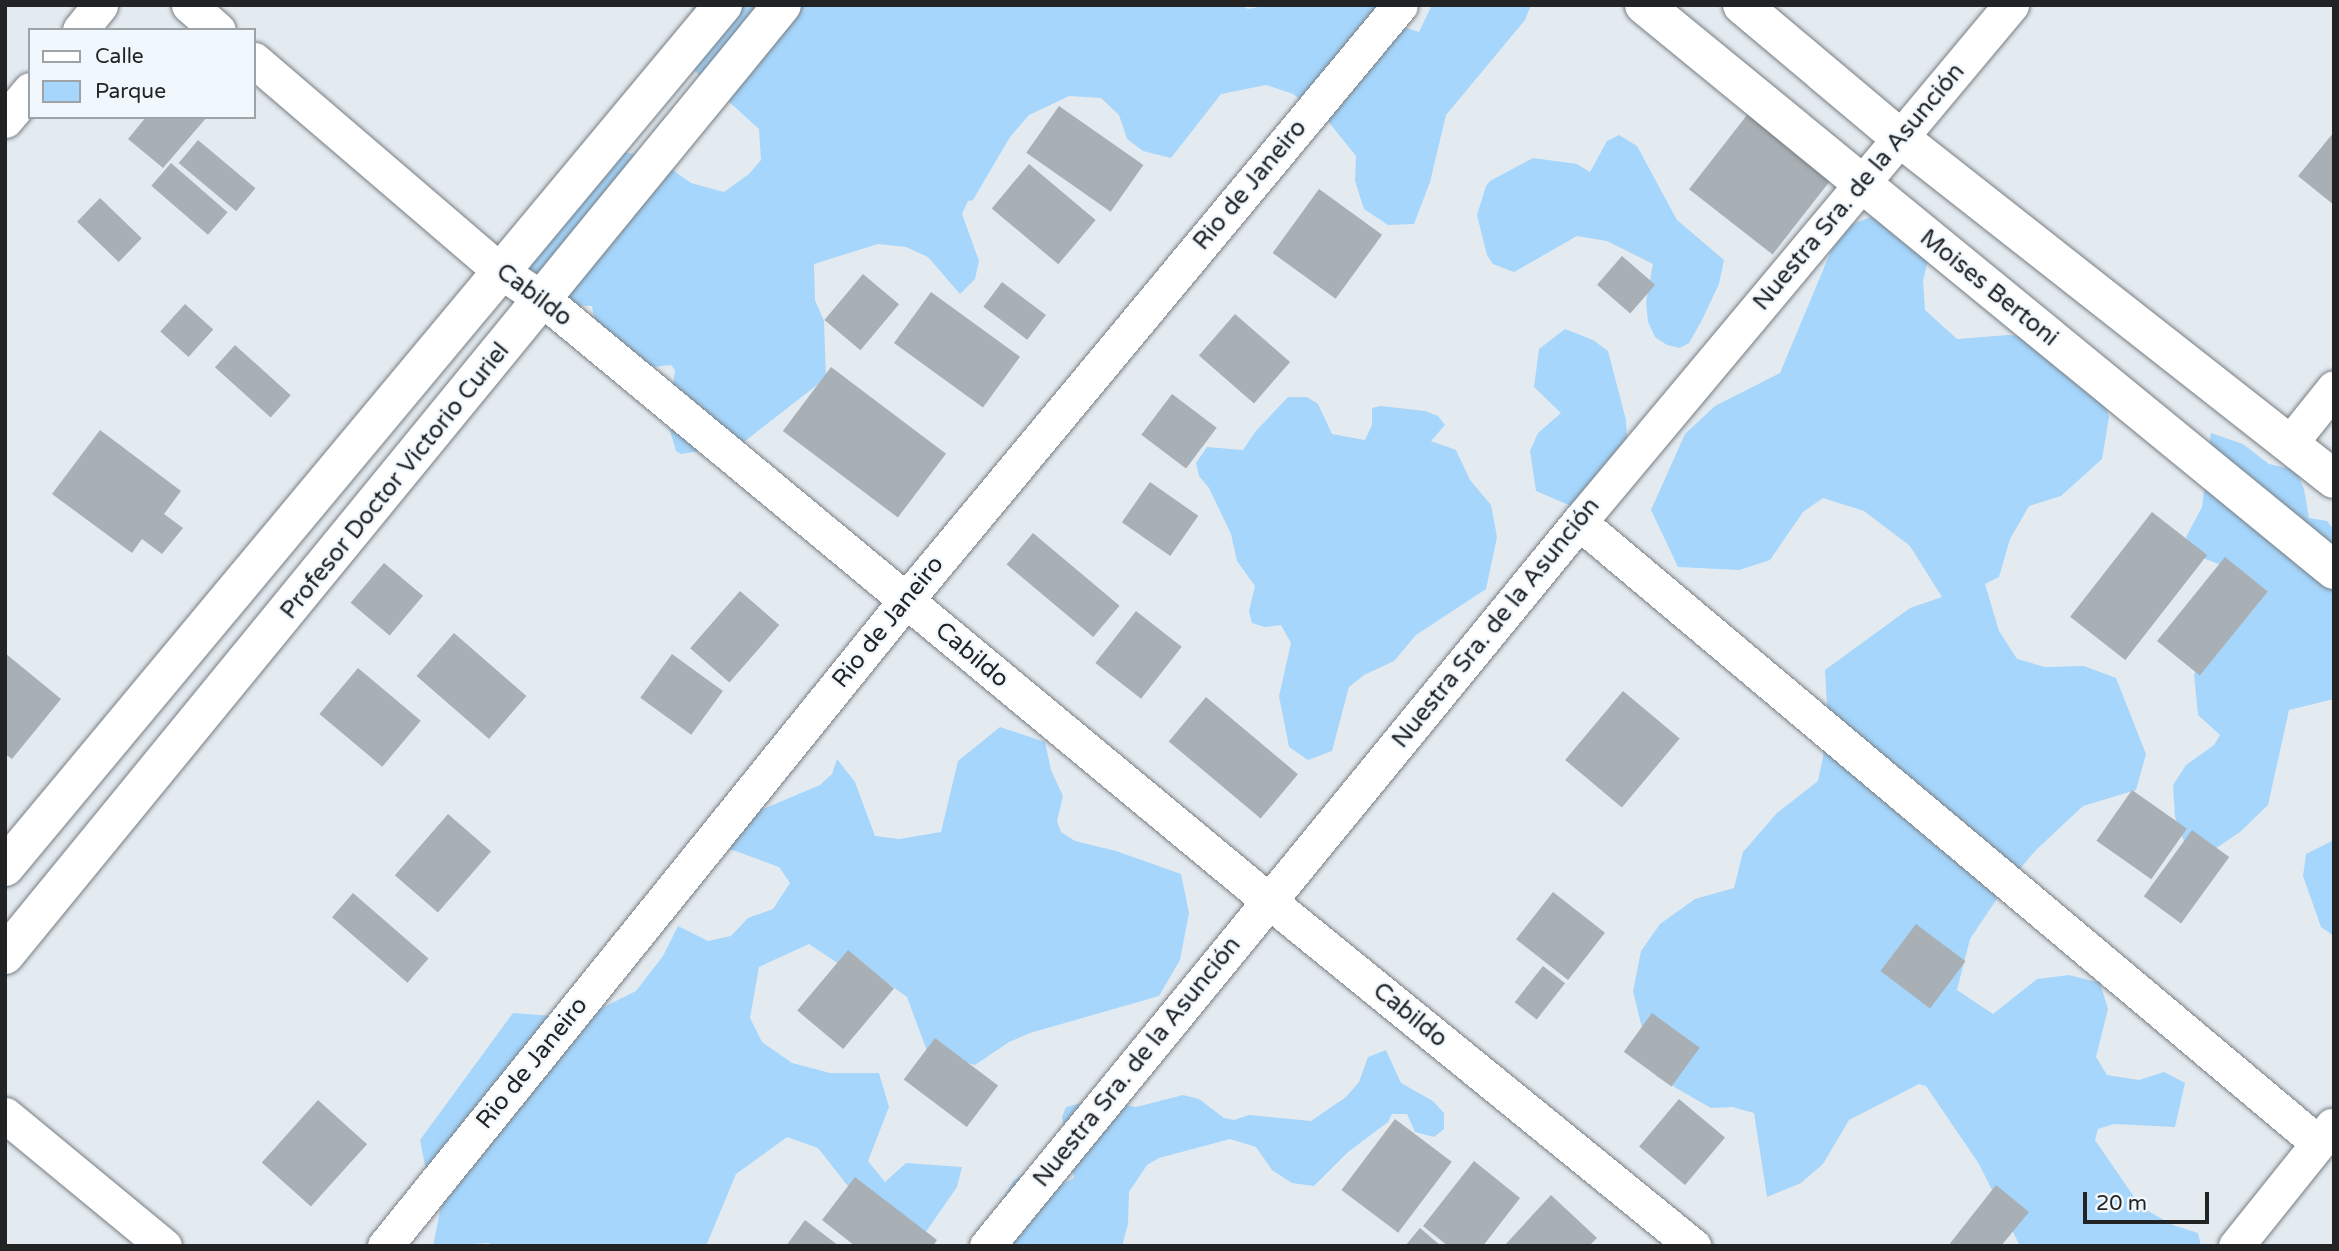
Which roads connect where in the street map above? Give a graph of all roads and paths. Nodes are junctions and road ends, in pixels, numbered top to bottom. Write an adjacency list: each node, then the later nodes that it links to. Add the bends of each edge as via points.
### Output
1 (100, 5): 9 (street)
2 (189, 5): 10 (street)
3 (723, 5): 16 (main road)
4 (782, 5): 17 (main road, Profesor Doctor Victorio Curiel)
5 (1400, 5): 23 (street, Rio de Janeiro)
6 (1644, 5): 15 (main road, Moises Bertoni)
7 (1742, 5): 14 (main road)
8 (2011, 5): 14 (street, Nuestra Sra. de la Asunción)
9 (82, 28)
10 (216, 28)
11 (256, 63): 16 (street, Cabildo)
12 (28, 92): 13 (street)
13 (5, 120)
14 (1900, 138): 15 (street, Nuestra Sra. de la Asunción); 19 (main road)
15 (1862, 184): 21 (street, Nuestra Sra. de la Asunción); 22 (main road, Moises Bertoni)
16 (500, 271): 17 (street, Cabildo); 24 (main road)
17 (544, 300): 23 (street, Cabildo); 26 (main road, Profesor Doctor Victorio Curiel)
18 (2334, 388): 19 (street)
19 (2290, 443): 20 (main road)
20 (2334, 479)
21 (1579, 522): 25 (street, Nuestra Sra. de la Asunción); 28 (street)
22 (2334, 570)
23 (906, 600): 25 (street, Cabildo); 30 (street, Rio de Janeiro)
24 (5, 867)
25 (1269, 901): 31 (street, Nuestra Sra. de la Asunción); 32 (street, Cabildo)
26 (5, 955)
27 (5, 1115): 29 (street)
28 (2326, 1133): 33 (street)
29 (164, 1246)
30 (385, 1246)
31 (987, 1246)
32 (1693, 1246)
33 (2236, 1246)

